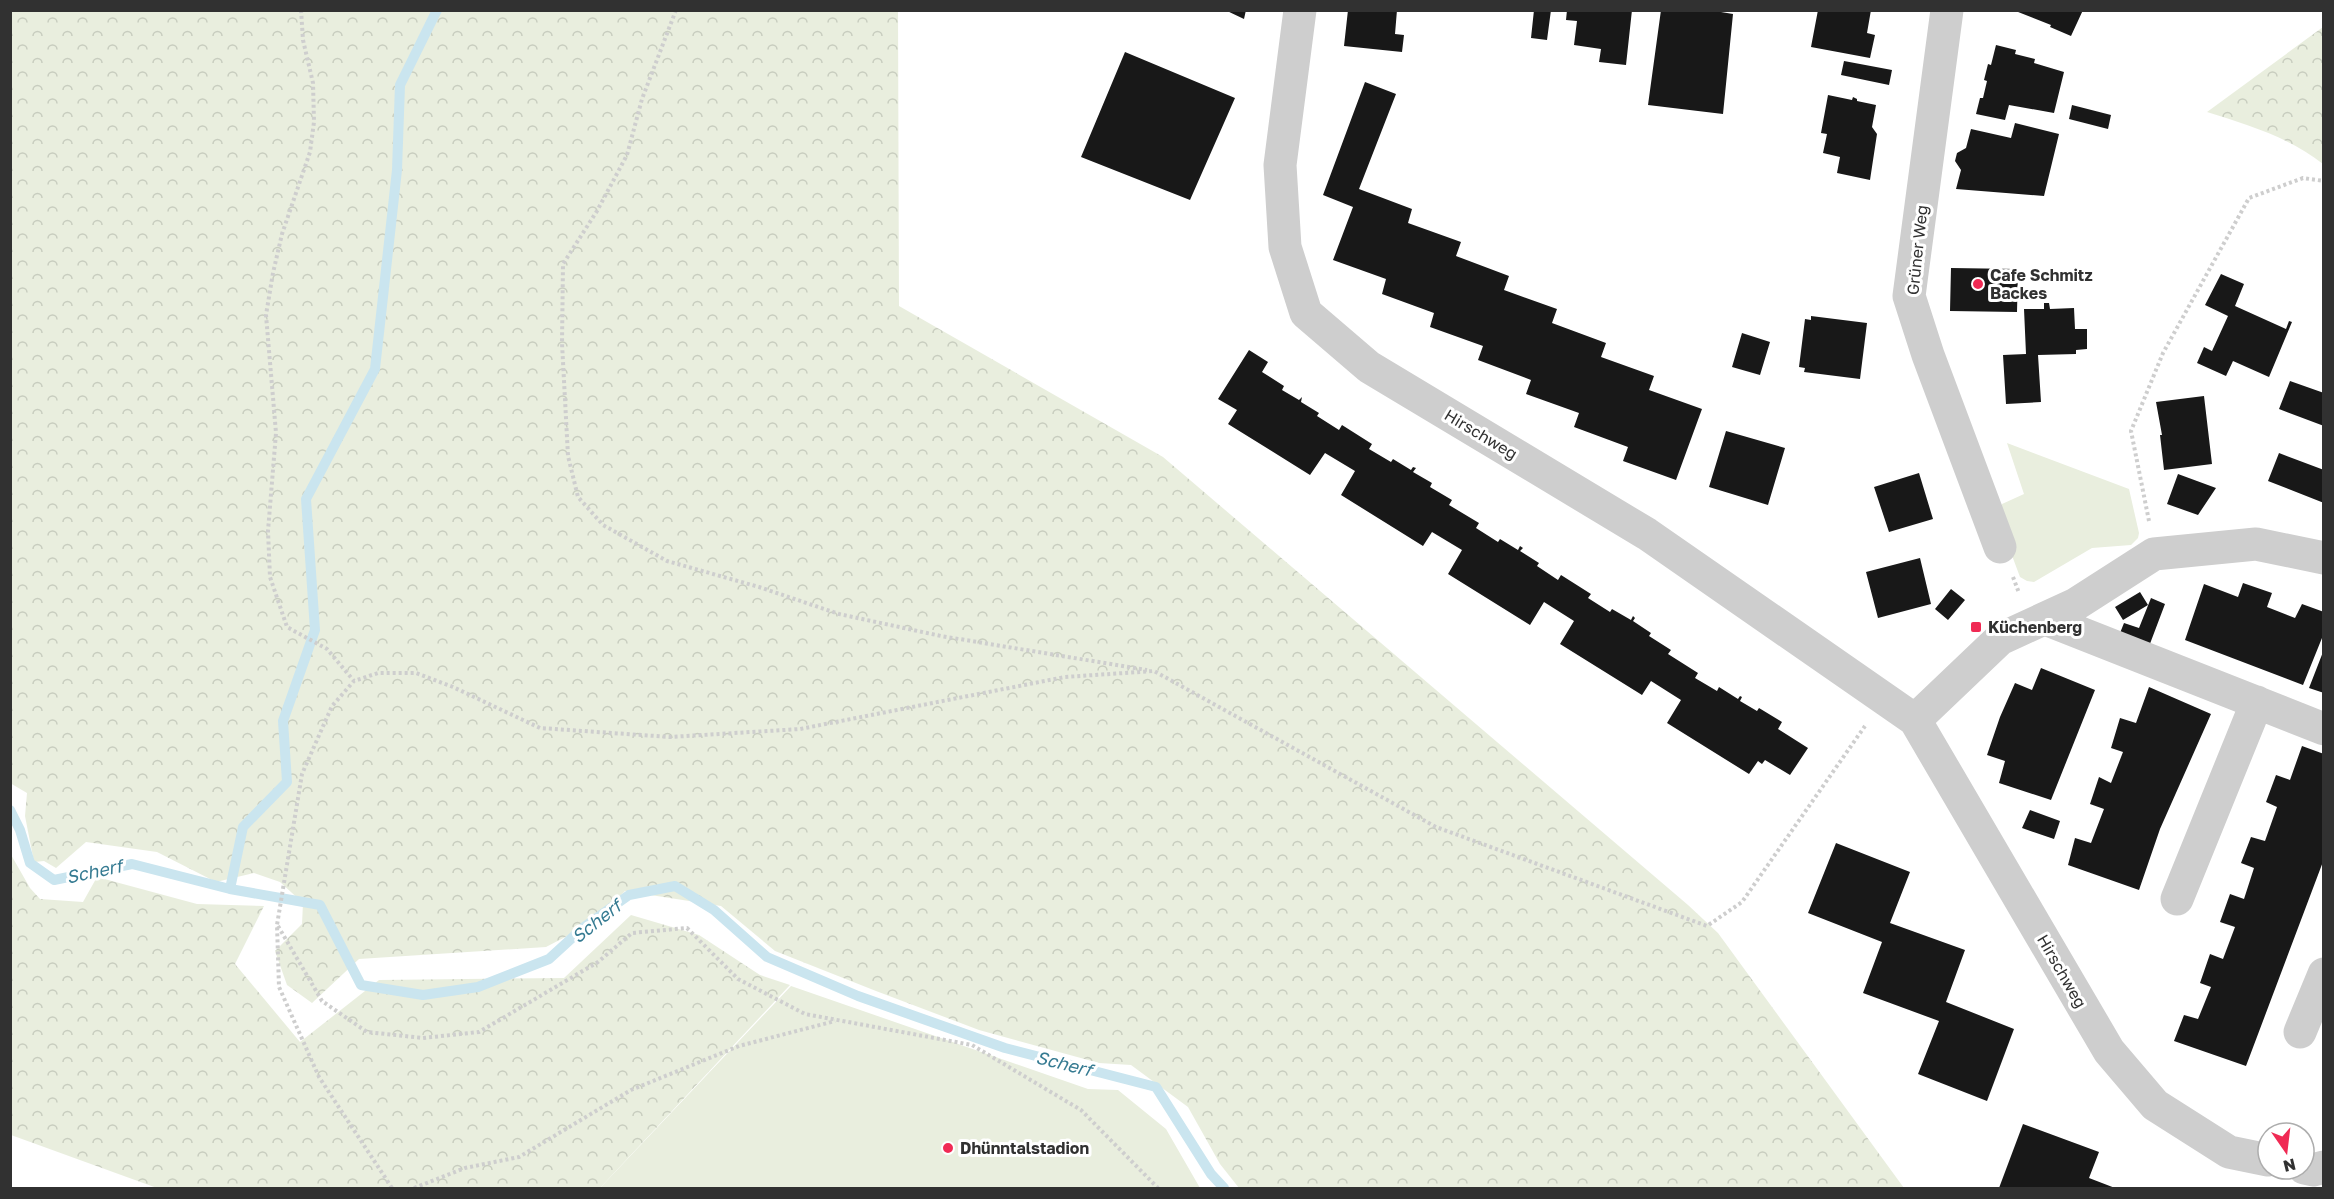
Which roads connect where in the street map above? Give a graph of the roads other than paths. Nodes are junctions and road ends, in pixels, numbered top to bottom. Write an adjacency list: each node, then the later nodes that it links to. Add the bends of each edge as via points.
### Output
1 (1300, 10): 7 (street, Hirschweg, via 1280,165 1286,247 1306,313 1370,367 1647,534)
2 (1947, 10): 3 (street, Grüner Weg, via 1909,296)
3 (2000, 547)
4 (2324, 558): 5 (street, via 2256,544 2154,554)
5 (2045, 619): 6 (street); 7 (street, via 2000,639)
6 (2257, 702): 8 (street); 9 (street)
7 (1915, 720): 12 (street, Hirschweg, via 2109,1051 2155,1105 2229,1152)
8 (2324, 729)
9 (2177, 899)
10 (2324, 974): 11 (street)
11 (2300, 1032)
12 (2256, 1158)

